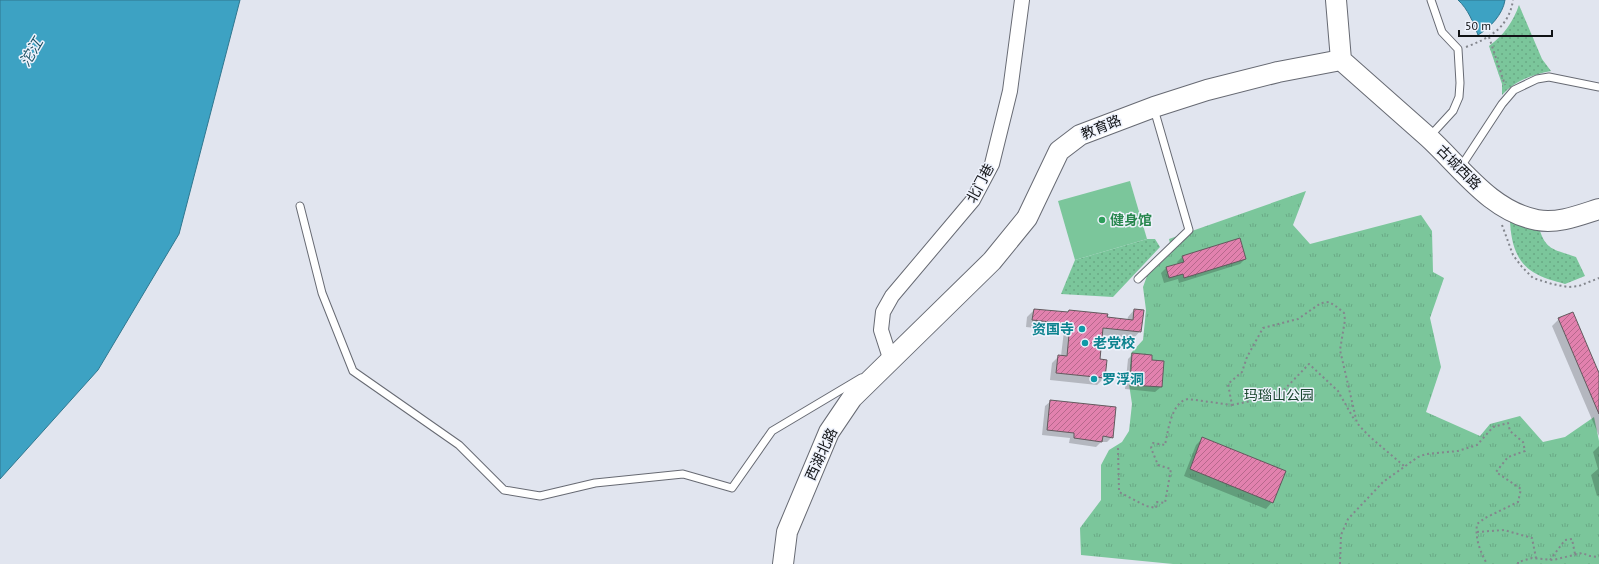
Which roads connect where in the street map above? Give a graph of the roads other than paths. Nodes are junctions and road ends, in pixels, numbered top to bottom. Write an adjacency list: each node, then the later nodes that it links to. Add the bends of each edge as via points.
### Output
1 (1022, 0): 12 (street, 北门巷, via 1010,91 992,164 973,200 892,296 882,312 881,330)
2 (1336, 0): 4 (street)
3 (1431, 0): 7 (lane, via 1442,32 1458,49 1460,83 1459,97 1453,111)
4 (1341, 60): 6 (street, 教育路, via 1207,90); 7 (street, 古城西路)
5 (1599, 87): 8 (lane, via 1548,77 1537,79 1514,90)
6 (1154, 107): 11 (lane, via 1190,230); 12 (street, 教育路, via 1080,135 1059,151 1027,218 992,261)
7 (1429, 138): 8 (street, 古城西路)
8 (1460, 168): 10 (street, 古城西路, via 1492,200 1512,212 1538,220 1566,219)
9 (300, 206): 12 (lane, via 322,293 353,371 459,445 504,490 540,496 595,484 683,474 732,488 772,431)
10 (1599, 208)
11 (1138, 279)
12 (891, 361): 13 (street, 西湖北路, via 852,398 829,432 787,532)
13 (783, 564)

